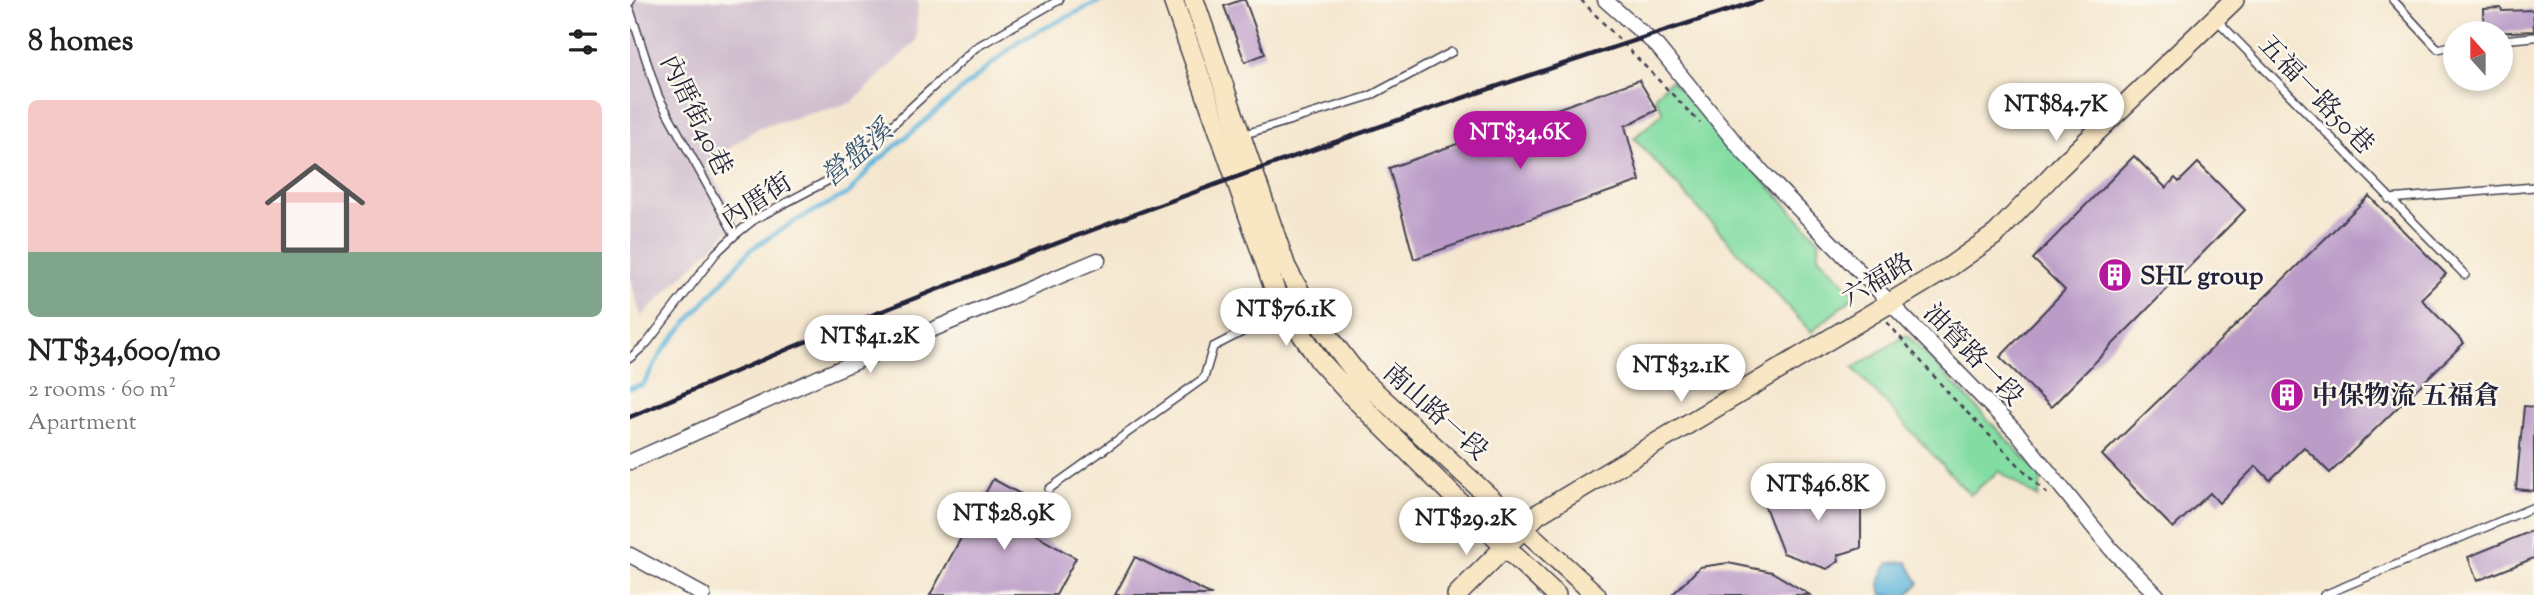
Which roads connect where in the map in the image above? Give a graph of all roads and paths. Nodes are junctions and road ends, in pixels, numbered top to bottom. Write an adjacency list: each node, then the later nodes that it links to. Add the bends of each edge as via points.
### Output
1 (1059, 0): 16 (lane, 內厝街, via 975,48 831,179)
2 (1173, 0): 20 (street, 南山路一段)
3 (1194, 0): 13 (street, 南山路一段)
4 (1605, 0): 19 (street, 油管路一段, via 1657,46 1743,152)
5 (2234, 0): 8 (street, 六福路)
6 (2393, 0): 11 (lane, via 2438,49)
7 (630, 10): 16 (lane, 內厝街40巷, via 658,96)
8 (2215, 18): 15 (lane, 五福一路50巷); 19 (street, 六福路, via 1996,234)
9 (2534, 37): 10 (lane)
10 (2513, 39)
11 (2443, 48)
12 (1452, 52): 13 (lane, via 1370,96)
13 (1240, 136): 26 (street, 南山路一段, via 1286,267 1331,341 1362,379)
14 (2534, 187): 15 (lane)
15 (2389, 199): 18 (lane, 五福一路50巷)
16 (734, 235): 21 (lane, 內厝街)
17 (1098, 260): 22 (street)
18 (2465, 275)
19 (1883, 306): 24 (path, via 1952,397); 26 (street, 六福路, via 1538,514); 33 (street, 油管路一段, via 2020,436 2110,549)
20 (1285, 310): 23 (lane, via 1213,347 1204,379); 27 (street, 南山路一段, via 1320,361)
21 (630, 358)
22 (630, 462)
23 (1049, 489)
24 (2049, 496)
25 (2534, 508): 34 (lane)
26 (1524, 527): 27 (street, 六福路); 32 (street, 南山路一段)
27 (1504, 547): 30 (street, 六福路); 31 (street, 南山路一段)
28 (630, 555): 29 (street)
29 (703, 595)
30 (1457, 595)
31 (1556, 595)
32 (1596, 595)
33 (2157, 595)
34 (2324, 595)

